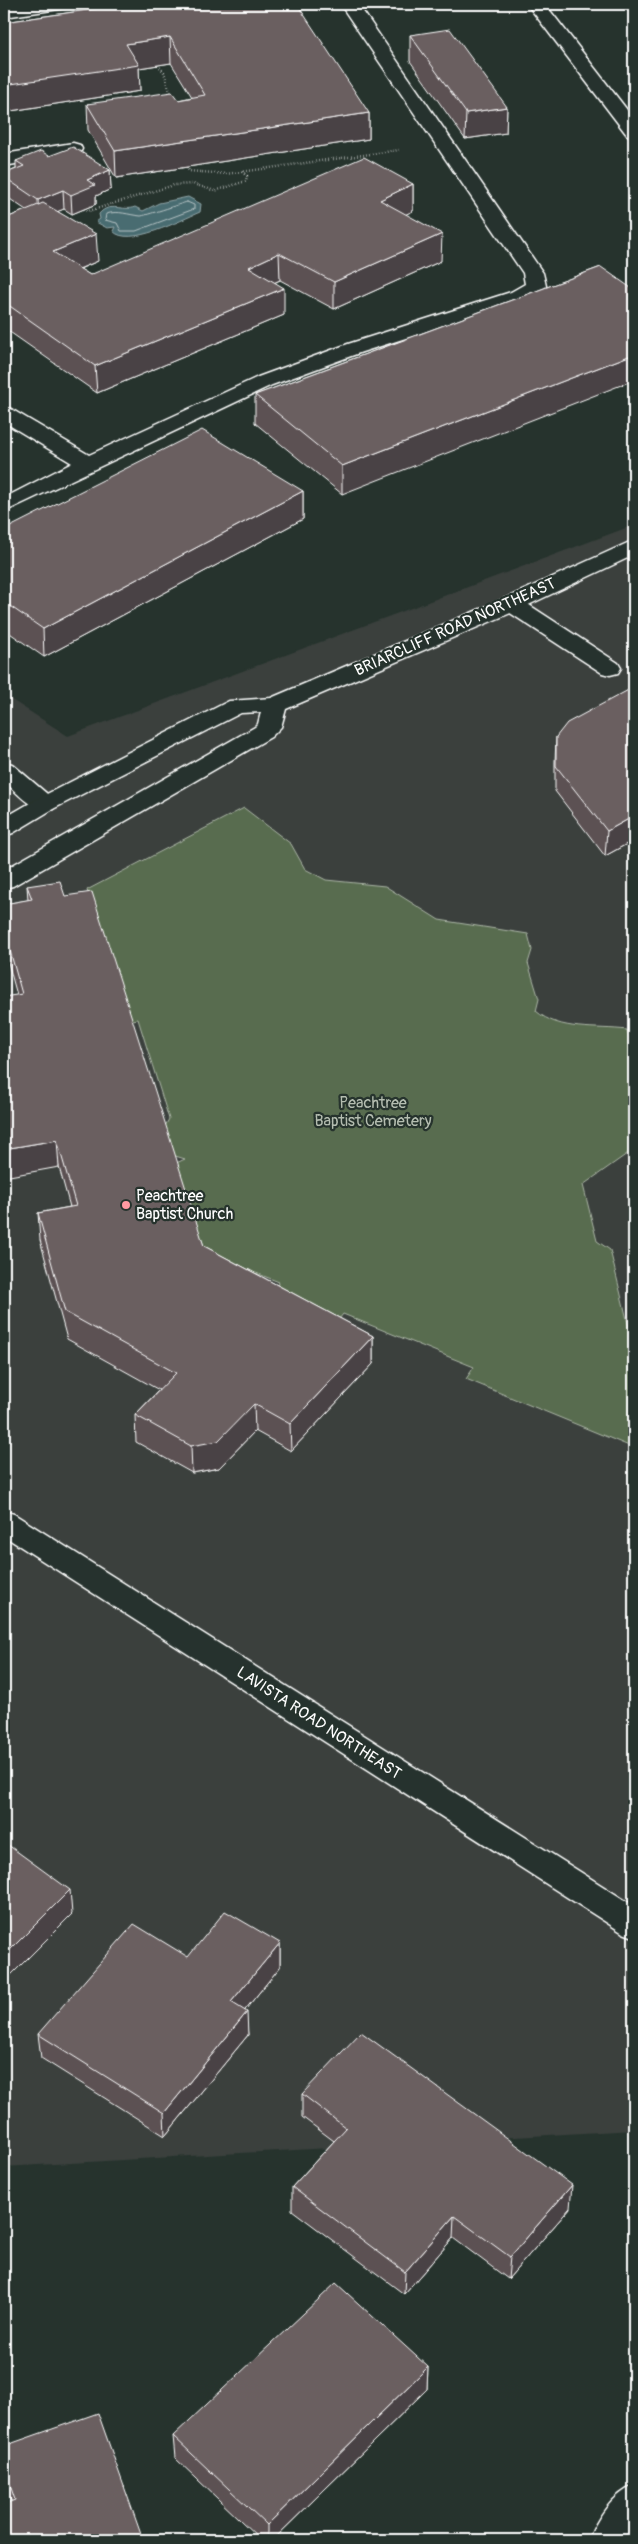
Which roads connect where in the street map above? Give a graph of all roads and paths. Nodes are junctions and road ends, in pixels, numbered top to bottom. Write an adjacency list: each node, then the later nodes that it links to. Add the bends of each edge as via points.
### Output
1 (59, 4): 4 (street)
2 (348, 4): 8 (street)
3 (536, 4): 7 (street)
4 (4, 12)
5 (158, 65): 6 (path, via 164,72 172,96)
6 (168, 100)
7 (634, 131)
8 (444, 143): 12 (path); 15 (street, via 533,273 536,286 518,296 265,381)
9 (73, 149): 10 (street)
10 (4, 160)
11 (187, 167): 12 (path, via 189,171 226,174)
12 (242, 171): 13 (path, via 247,176 246,181 215,191 193,184 174,184 89,211)
13 (84, 209)
14 (4, 413): 15 (street)
15 (88, 463): 16 (street)
16 (4, 506)
17 (634, 547): 18 (street, BRIARCLIFF ROAD NORTHEAST)
18 (512, 604): 19 (street); 20 (street, BRIARCLIFF ROAD NORTHEAST)
19 (610, 668)
20 (275, 706): 22 (street, BRIARCLIFF ROAD NORTHEAST, via 236,706); 24 (street, via 264,732)
21 (4, 769): 22 (street)
22 (46, 804): 23 (street, BRIARCLIFF ROAD NORTHEAST)
23 (4, 828)
24 (4, 880)
25 (4, 1522): 26 (street, LAVISTA ROAD NORTHEAST)
26 (634, 1923)
27 (634, 2504): 28 (street)
28 (606, 2540)

